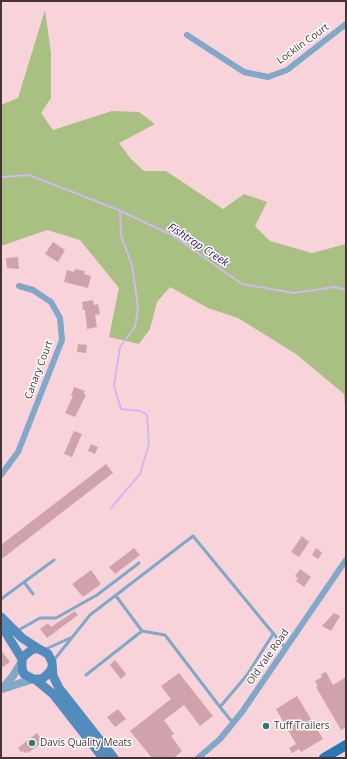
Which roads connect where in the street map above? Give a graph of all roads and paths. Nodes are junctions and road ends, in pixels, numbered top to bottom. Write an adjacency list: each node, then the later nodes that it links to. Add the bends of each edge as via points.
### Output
1 (346, 24): 2 (street, Locklin Court, via 287,70 268,78 244,72)
2 (187, 35)
3 (19, 286): 4 (street, Canary Court, via 33,290 51,302 60,318 62,340 18,452)
4 (1, 475)
5 (54, 560): 8 (lane)
6 (346, 560): 19 (street, Old Yale Road)
7 (139, 563): 15 (lane, via 97,595 56,618 40,618)
8 (24, 582): 9 (lane); 11 (lane)
9 (33, 594)
10 (116, 596): 14 (lane); 16 (lane, via 193,536); 17 (lane, via 90,615)
11 (1, 599)
12 (1, 617): 15 (main road)
13 (1, 625): 20 (main road)
14 (142, 631): 22 (lane); 25 (lane, via 165,635)
15 (16, 632): 18 (main road)
16 (273, 634): 19 (lane); 25 (lane, via 247,675)
17 (72, 637): 18 (lane); 21 (lane)
18 (41, 650): 20 (main road, via 29,651); 21 (main road, via 48,654)
19 (286, 650): 26 (street, Old Yale Road)
20 (22, 660): 23 (main road, via 24,674); 24 (street, via 13,676)
21 (52, 665): 23 (main road, via 47,676); 29 (main road, via 53,676 59,688)
22 (86, 675)
23 (34, 679): 24 (street); 28 (main road, via 56,698)
24 (1, 689)
25 (220, 707): 26 (lane)
26 (233, 723): 30 (street, Old Yale Road, via 220,739)
27 (346, 745): 31 (main road)
28 (102, 758)
29 (114, 758)
30 (198, 758)
31 (324, 758)

